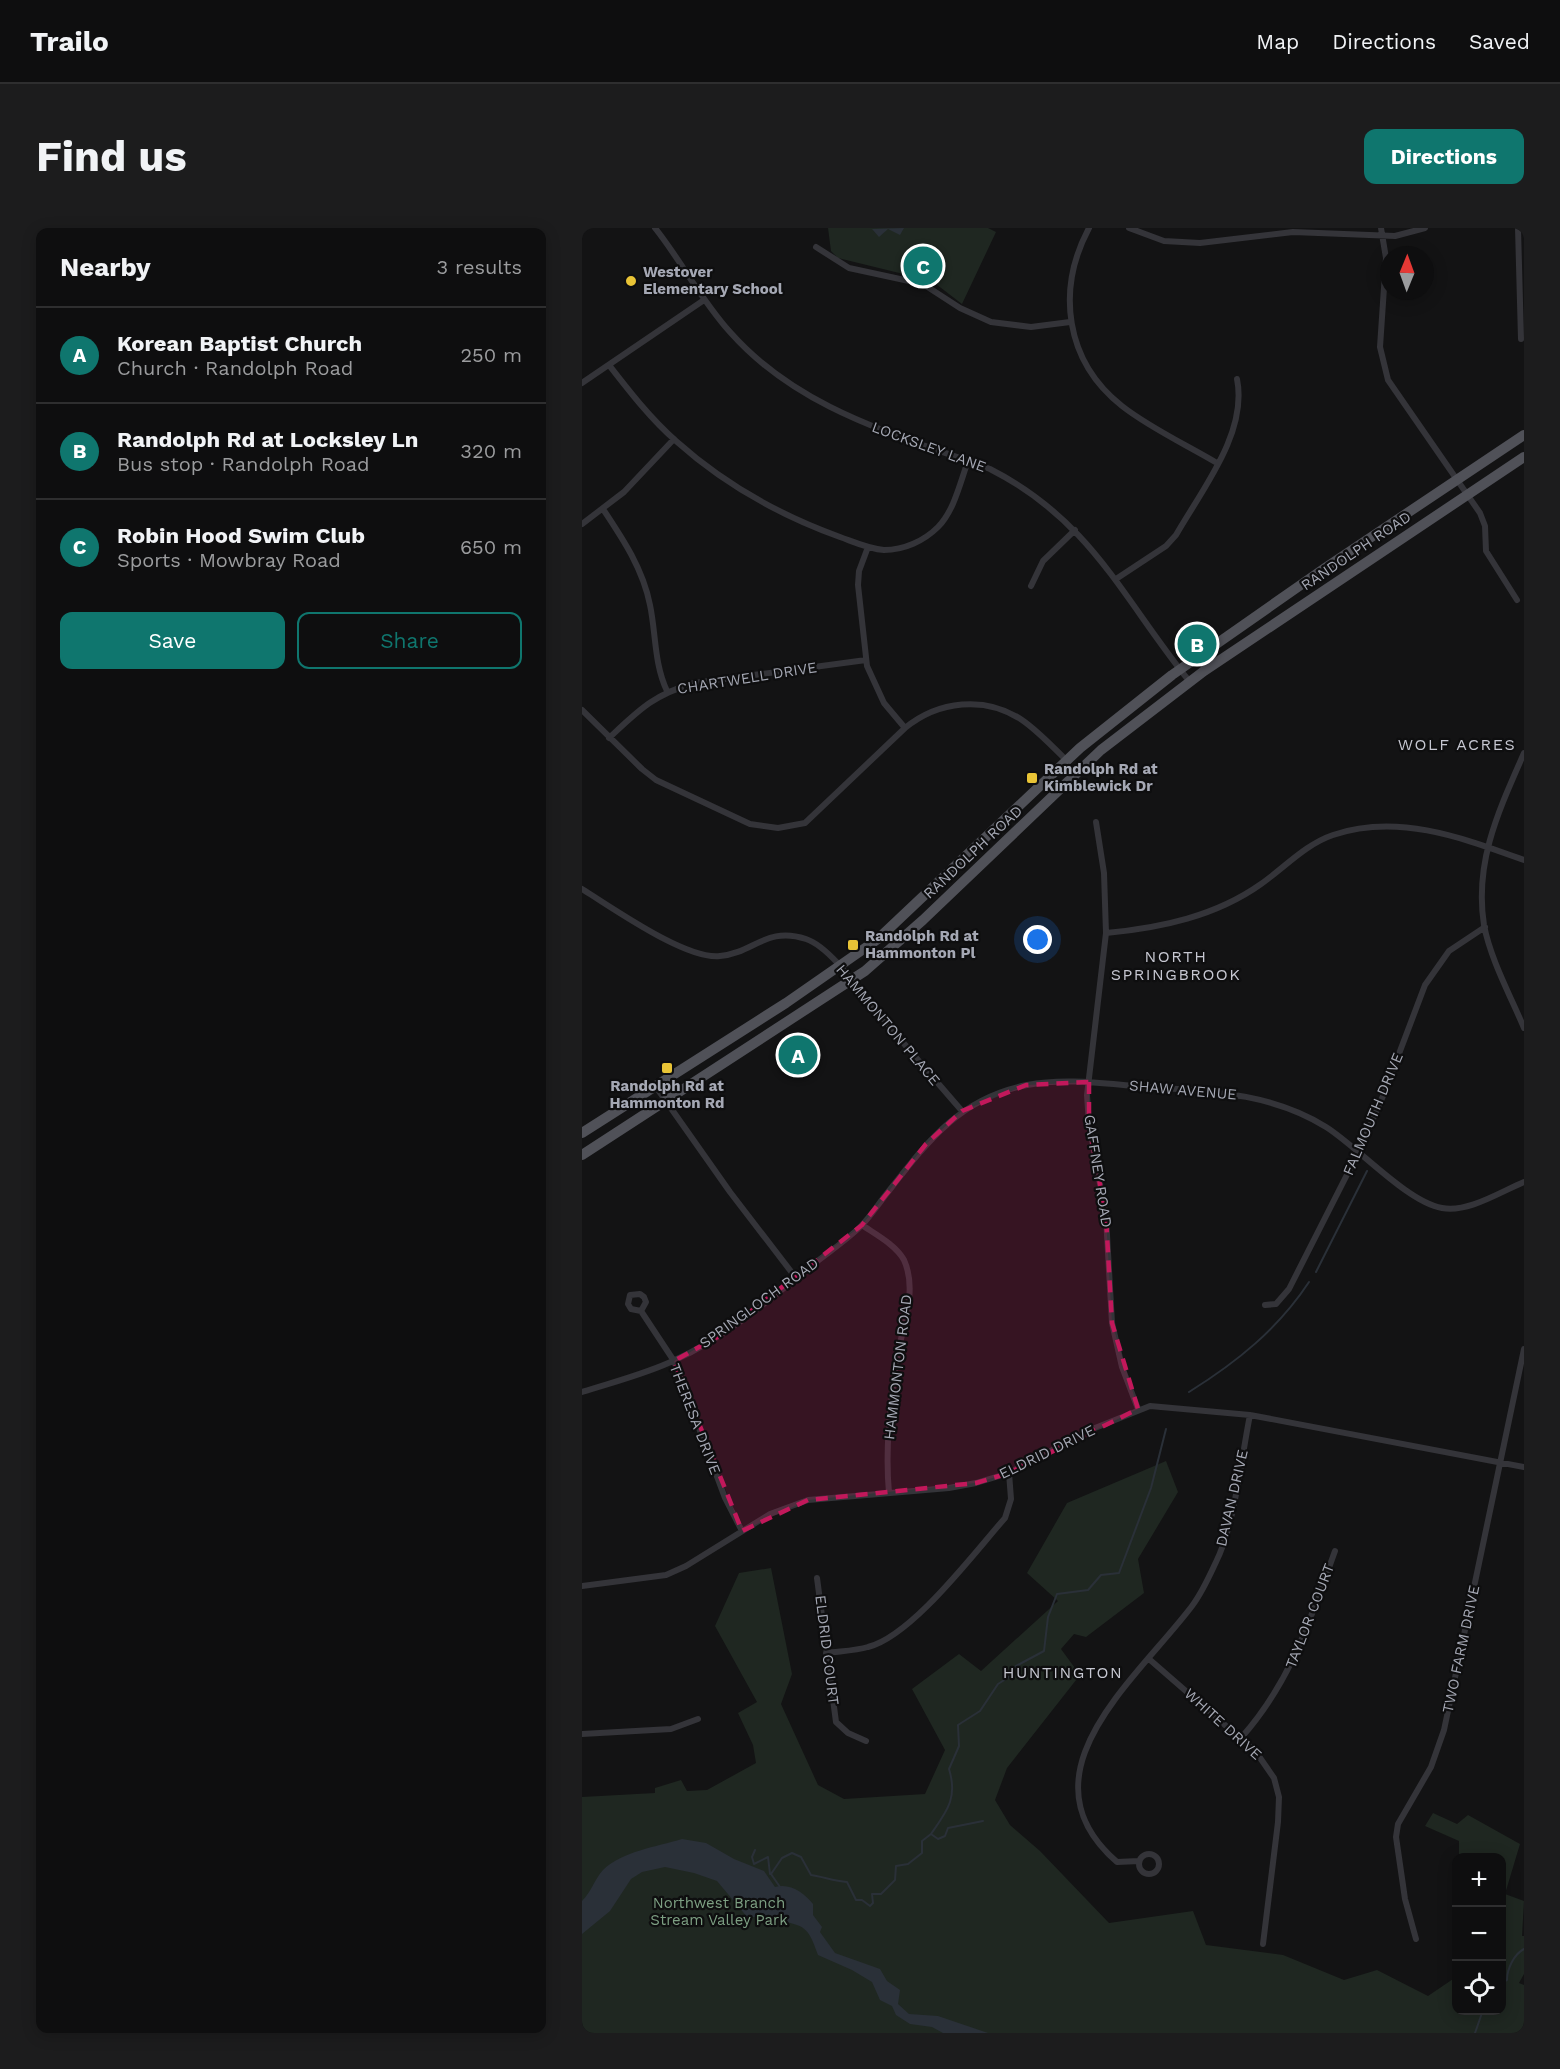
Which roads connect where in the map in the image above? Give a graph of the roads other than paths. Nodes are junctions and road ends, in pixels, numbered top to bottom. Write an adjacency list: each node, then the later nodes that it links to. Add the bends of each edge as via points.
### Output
1 (655, 228): 8 (street, LOCKSLEY LANE)
2 (1089, 228): 9 (street, via 1073,263)
3 (1129, 228): 6 (street, via 1176,243 1293,232)
4 (1425, 228): 6 (street, via 1395,236)
5 (1518, 228): 10 (street)
6 (1381, 231): 19 (street, via 1386,258 1380,348 1388,380)
7 (816, 248): 9 (street, via 849,268 923,284 991,322 1031,327)
8 (704, 300): 11 (street); 17 (street, LOCKSLEY LANE, via 758,360 801,392 852,419)
9 (1071, 322): 18 (street, via 1083,358 1104,390 1141,419)
10 (1521, 339)
11 (609, 365): 13 (street); 15 (street, via 640,405)
12 (1238, 380): 18 (street, via 1234,430)
13 (582, 383)
14 (1524, 435): 19 (main road, RANDOLPH ROAD)
15 (674, 439): 21 (street); 24 (street, via 712,472 756,500 809,526)
16 (1524, 457): 20 (main road, RANDOLPH ROAD)
17 (968, 461): 23 (street, LOCKSLEY LANE, via 1035,495); 24 (street, via 951,506 936,528 902,548)
18 (1217, 463): 25 (street, via 1171,540)
19 (1458, 479): 20 (street); 29 (main road, RANDOLPH ROAD)
20 (1468, 493): 27 (street, via 1485,526 1486,551); 30 (main road, RANDOLPH ROAD)
21 (603, 509): 22 (street); 31 (street, via 642,575 660,677)
22 (582, 524)
23 (1075, 530): 25 (street, LOCKSLEY LANE); 26 (street, via 1043,561)
24 (868, 547): 28 (street, via 858,585)
25 (1116, 579): 29 (street, LOCKSLEY LANE)
26 (1031, 586)
27 (1517, 600)
28 (866, 660): 31 (street, CHARTWELL DRIVE); 33 (street, via 879,696)
29 (1179, 669): 30 (street, LOCKSLEY LANE); 36 (main road, RANDOLPH ROAD)
30 (1190, 682): 44 (main road, RANDOLPH ROAD, via 1101,750 923,920)
31 (667, 691): 34 (street, CHARTWELL DRIVE, via 643,706)
32 (582, 710): 34 (street)
33 (905, 728): 34 (street, via 805,823 778,828 750,824 670,788 642,769); 36 (street, via 917,718 950,704 988,704 1023,720)
34 (609, 738)
35 (1524, 753): 38 (street)
36 (1068, 761): 43 (main road, RANDOLPH ROAD, via 911,910)
37 (1096, 822): 42 (street, GAFFNEY ROAD, via 1104,873)
38 (1487, 847): 39 (street); 41 (street, via 1482,889); 42 (street, via 1426,829 1360,828 1317,842 1260,885 1204,914 1146,930)
39 (1524, 860)
40 (582, 889): 43 (street, HAMMONTON PLACE, via 704,956 731,955 765,938 781,936 808,940)
41 (1485, 927): 45 (street); 51 (street, FALMOUTH DRIVE, via 1449,951 1425,985)
42 (1106, 933): 46 (street, GAFFNEY ROAD)
43 (839, 966): 44 (street, HAMMONTON PLACE); 47 (main road, RANDOLPH ROAD)
44 (852, 979): 48 (main road, RANDOLPH ROAD); 49 (street, HAMMONTON PLACE)
45 (1524, 1028)
46 (1089, 1082): 49 (street, SHAW AVENUE, via 1026,1085); 51 (street, SHAW AVENUE, via 1238,1094 1263,1100 1317,1121); 61 (street, GAFFNEY ROAD, via 1089,1124 1106,1217 1113,1323 1122,1367)
47 (656, 1087): 48 (street); 50 (main road, RANDOLPH ROAD)
48 (664, 1101): 52 (main road, RANDOLPH ROAD); 55 (street)
49 (962, 1111): 54 (street, SHAW AVENUE, via 926,1144)
50 (582, 1133)
51 (1359, 1151): 53 (street, SHAW AVENUE, via 1413,1195 1444,1209 1457,1209); 56 (street, FALMOUTH DRIVE, via 1289,1289 1276,1304)
52 (582, 1155)
53 (1524, 1182)
54 (862, 1225): 55 (street, SPRINGLOCH ROAD); 66 (street, HAMMONTON ROAD, via 899,1253 908,1275 888,1433)
55 (796, 1278): 59 (street, SPRINGLOCH ROAD, via 719,1336)
56 (1265, 1305)
57 (641, 1311): 59 (street, THERESA DRIVE)
58 (1524, 1349): 63 (street, TWO FARM DRIVE)
59 (674, 1361): 60 (street, SPRINGLOCH ROAD); 67 (street, THERESA DRIVE, via 725,1498)
60 (582, 1392)
61 (1138, 1409): 62 (street, ELDRID DRIVE, via 1175,1407); 65 (street, ELDRID DRIVE)
62 (1250, 1415): 63 (street, ELDRID DRIVE); 72 (street, DAVAN DRIVE, via 1232,1509 1217,1560 1194,1604)
63 (1500, 1462): 64 (street, ELDRID DRIVE); 78 (street, TWO FARM DRIVE, via 1444,1730 1425,1780 1398,1824 1397,1856)
64 (1524, 1467)
65 (1009, 1473): 66 (street, ELDRID DRIVE, via 949,1488); 71 (street, via 1011,1499 1005,1518 913,1618 890,1637 869,1647)
66 (889, 1493): 67 (street, ELDRID DRIVE, via 808,1500 770,1514)
67 (742, 1531): 70 (street, ELDRID DRIVE, via 666,1575)
68 (1335, 1551): 75 (street, TAYLOR COURT, via 1290,1669 1263,1714)
69 (817, 1578): 71 (street, ELDRID COURT)
70 (582, 1586)
71 (826, 1653): 76 (street, ELDRID COURT, via 836,1722)
72 (1149, 1659): 75 (street, WHITE DRIVE); 77 (street, DAVAN DRIVE, via 1096,1724 1082,1755 1078,1780 1080,1812 1094,1838 1117,1862)
73 (698, 1719): 74 (street, via 670,1728)
74 (582, 1734)
75 (1241, 1738): 79 (street, WHITE DRIVE, via 1267,1765 1279,1797)
76 (866, 1741)
77 (1139, 1861)
78 (1416, 1939)
79 (1263, 1944)

